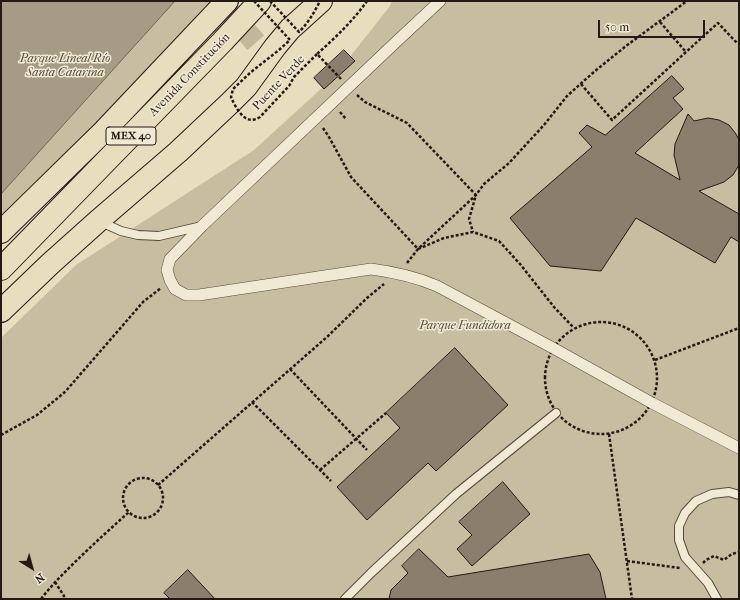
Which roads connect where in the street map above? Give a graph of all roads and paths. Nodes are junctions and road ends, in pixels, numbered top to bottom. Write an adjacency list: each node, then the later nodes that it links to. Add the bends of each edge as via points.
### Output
1 (227, 1): 23 (highway, Avenida Constitución / MEX 40, via 104,131)
2 (247, 1): 15 (highway)
3 (254, 1): 14 (path, Puente Verde, bridge, via 290,40 233,89 231,97 240,114 250,120 260,117)
4 (260, 1): 15 (highway, Avenida Constitución / MEX 40)
5 (270, 1): 6 (path, bridge, via 299,32)
6 (320, 1): 16 (highway, via 290,29)
7 (367, 1): 14 (path, Puente Verde, via 341,32)
8 (440, 1): 18 (street)
9 (687, 1): 10 (path)
10 (660, 22): 13 (path); 17 (path, via 626,46)
11 (739, 42): 13 (path, via 737,43 718,23)
12 (256, 43): 16 (highway, via 259,54)
13 (686, 52): 17 (path, via 612,120)
14 (317, 54): 18 (path)
15 (206, 58): 26 (highway, Avenida Constitución / MEX 40)
16 (257, 72): 21 (highway, via 225,108)
17 (581, 84): 20 (path)
18 (349, 86): 19 (street); 20 (path, via 365,102 407,123)
19 (316, 118): 22 (street); 25 (path, via 351,177)
20 (476, 195): 24 (path, via 469,219); 25 (path)
21 (98, 221): 22 (lane, via 138,235 159,236); 29 (highway)
22 (202, 226): 28 (street, via 170,259 167,270)
23 (1, 232)
24 (473, 232): 25 (path, via 444,238); 30 (path, via 499,241)
25 (418, 249): 27 (path)
26 (1, 269)
27 (396, 274): 28 (street, via 371,269 199,295 186,295 175,289); 33 (path); 40 (street, via 437,286)
28 (170, 280): 38 (path, via 142,302 65,392 37,415)
29 (1, 311)
30 (574, 328)
31 (739, 328): 32 (path)
32 (655, 360)
33 (290, 369): 34 (path); 39 (path)
34 (252, 402): 42 (path); 44 (path)
35 (386, 412): 39 (path)
36 (556, 414): 50 (lane, via 456,494)
37 (609, 434): 51 (path)
38 (1, 435)
39 (357, 438): 41 (path); 42 (path)
40 (739, 448)
41 (367, 450)
42 (320, 470): 43 (path)
43 (331, 481)
44 (158, 485): 46 (path, via 163,497 159,510 141,518); 46 (path, via 147,478 129,483 123,495 125,507)
45 (739, 495): 52 (lane, via 729,492 712,494 696,501 685,513 679,526 679,540 685,557 708,583)
46 (129, 512): 47 (path)
47 (55, 582): 48 (path); 49 (path)
48 (41, 599)
49 (64, 599)
50 (344, 599)
51 (632, 599)
52 (717, 599)

